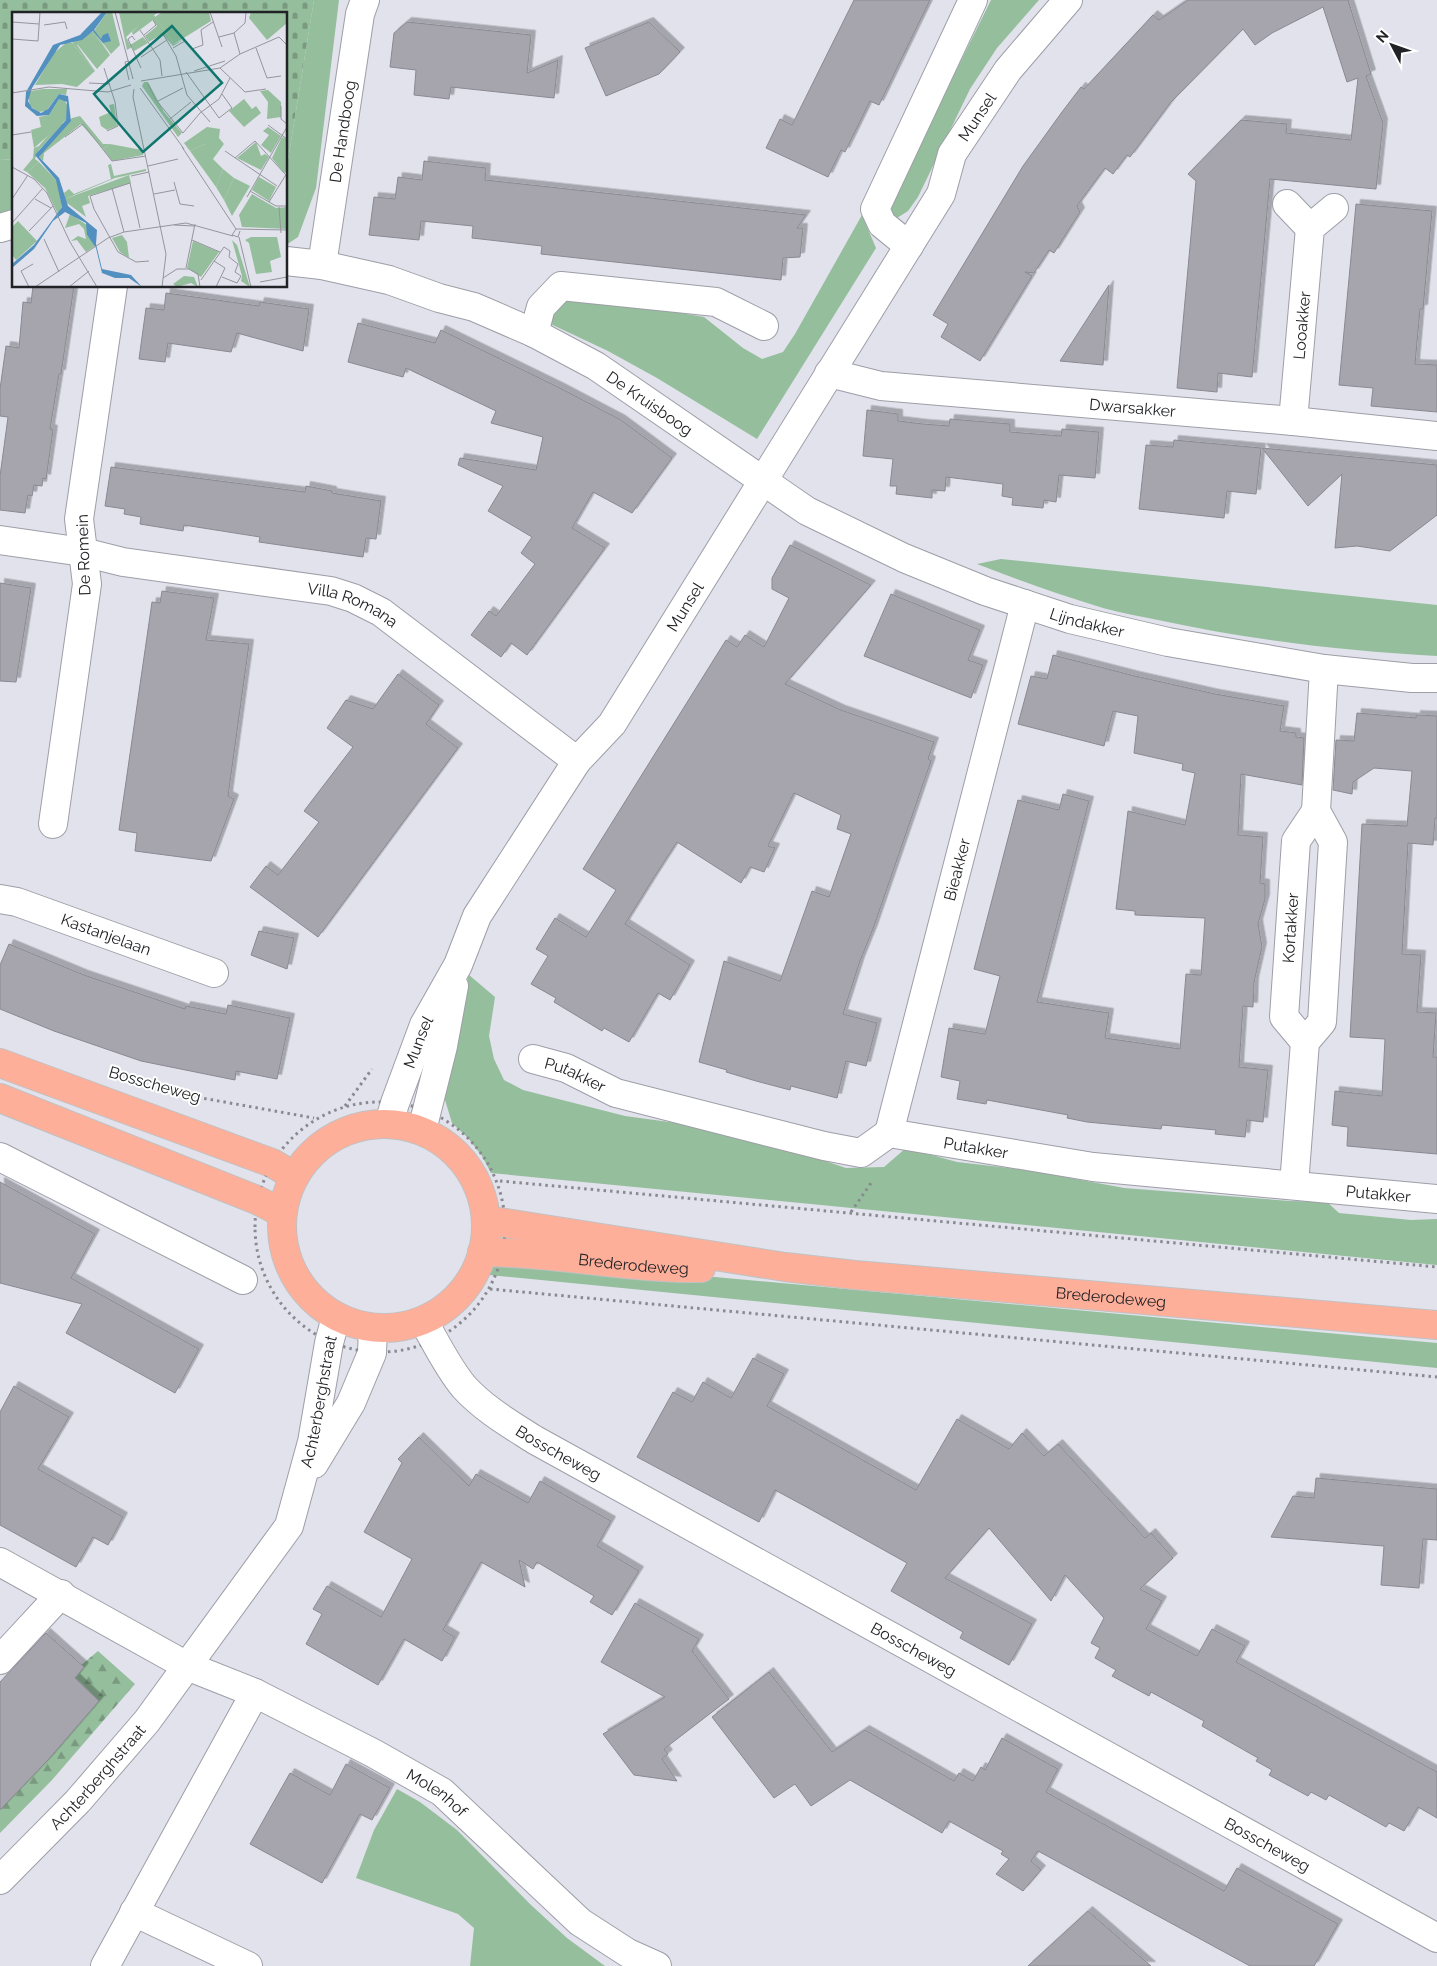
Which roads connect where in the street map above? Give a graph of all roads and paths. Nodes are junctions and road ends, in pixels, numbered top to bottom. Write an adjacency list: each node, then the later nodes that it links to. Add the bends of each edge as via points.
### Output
1 (365, 0): 9 (street, De Handboog, via 360,14)
2 (973, 0): 7 (street, via 874,209 882,224)
3 (1068, 0): 7 (street, Munsel, via 1008,70 952,154 941,194)
4 (1287, 204): 6 (street)
5 (1334, 208): 6 (street)
6 (1310, 228): 14 (street, Looakker)
7 (909, 246): 13 (street, Munsel)
8 (288, 261): 9 (street, De Kruisboog)
9 (322, 265): 12 (street, De Kruisboog, via 389,280 474,307)
10 (113, 288): 18 (street, De Romein, via 79,519)
11 (764, 326): 12 (street, via 716,302 561,286 541,307)
12 (534, 333): 16 (street, De Kruisboog, via 596,366)
13 (829, 373): 14 (street, Dwarsakker, via 881,386); 16 (street, Munsel)
14 (1293, 421): 15 (street, Dwarsakker)
15 (1437, 436)
16 (763, 480): 19 (street, Lijndakker, via 807,510 904,558); 22 (street, Munsel, via 612,724)
17 (0, 540): 18 (street, Villa Romana)
18 (83, 552): 22 (street, Villa Romana, via 123,562 331,591 353,598 381,612); 24 (street, De Romein, via 87,584)
19 (1025, 604): 20 (street, Lijndakker, via 1168,642); 36 (street, Bieakker)
20 (1324, 669): 21 (street, Lijndakker); 23 (street)
21 (1437, 678)
22 (577, 761): 26 (street, Munsel, via 478,916)
23 (1316, 811): 28 (street, via 1333,842 1322,1022); 28 (street, Kortakker, via 1296,841 1284,1017)
24 (53, 824)
25 (0, 899): 27 (street, Kastanjelaan, via 17,902)
26 (458, 965): 33 (street, Munsel, via 424,1025); 35 (street, Munsel, via 443,1046)
27 (214, 973)
28 (1305, 1042): 40 (street)
29 (533, 1059): 36 (street, Putakker, via 566,1068 616,1093 824,1146 861,1153)
30 (0, 1063): 38 (main road, Bosscheweg)
31 (176, 1093): 34 (path, Bosscheweg)
32 (0, 1098): 42 (main road)
33 (392, 1113): 34 (path, via 375,1102 345,1106); 35 (path); 35 (main road, via 405,1125); 38 (main road, via 344,1131)
34 (315, 1118): 38 (path, via 293,1138)
35 (424, 1121): 39 (path, via 445,1120 467,1136); 44 (main road, via 468,1167)
36 (889, 1133): 40 (street, Putakker, via 1092,1167)
37 (0, 1157): 48 (street)
38 (283, 1170): 42 (path); 43 (main road)
39 (500, 1180): 44 (path); 47 (path)
40 (1294, 1185): 41 (street, Putakker)
41 (1437, 1199)
42 (257, 1200): 43 (main road); 51 (path, via 255,1237 261,1267 274,1296 299,1324)
43 (282, 1213): 51 (main road, via 282,1238 287,1262)
44 (496, 1221): 45 (main road); 45 (path); 46 (main road, Brederodeweg)
45 (493, 1252): 46 (main road, Brederodeweg, via 678,1268); 49 (path); 52 (main road)
46 (785, 1267): 50 (main road, Brederodeweg)
47 (1437, 1268)
48 (244, 1280)
49 (490, 1289): 52 (path, via 454,1327); 54 (path)
50 (1437, 1325)
51 (333, 1330): 53 (main road); 53 (path, via 344,1348); 55 (street, Achterberghstraat)
52 (429, 1330): 53 (main road, via 392,1328); 53 (path, via 405,1351); 63 (street, Bosscheweg, via 469,1392 498,1417 535,1440)
53 (373, 1340): 55 (street, Achterberghstraat, via 351,1403)
54 (1437, 1377)
55 (301, 1485): 59 (street, Achterberghstraat, via 289,1526)
56 (0, 1562): 57 (street)
57 (61, 1594): 58 (street); 59 (street)
58 (0, 1660)
59 (187, 1666): 60 (street, Molenhof); 61 (street, Achterberghstraat, via 147,1721 78,1801)
60 (255, 1693): 62 (street); 66 (street, Molenhof, via 442,1792 580,1922 628,1953)
61 (0, 1880)
62 (134, 1912): 64 (street); 65 (street)
63 (1437, 1938)
64 (105, 1966)
65 (248, 1966)
66 (657, 1966)

